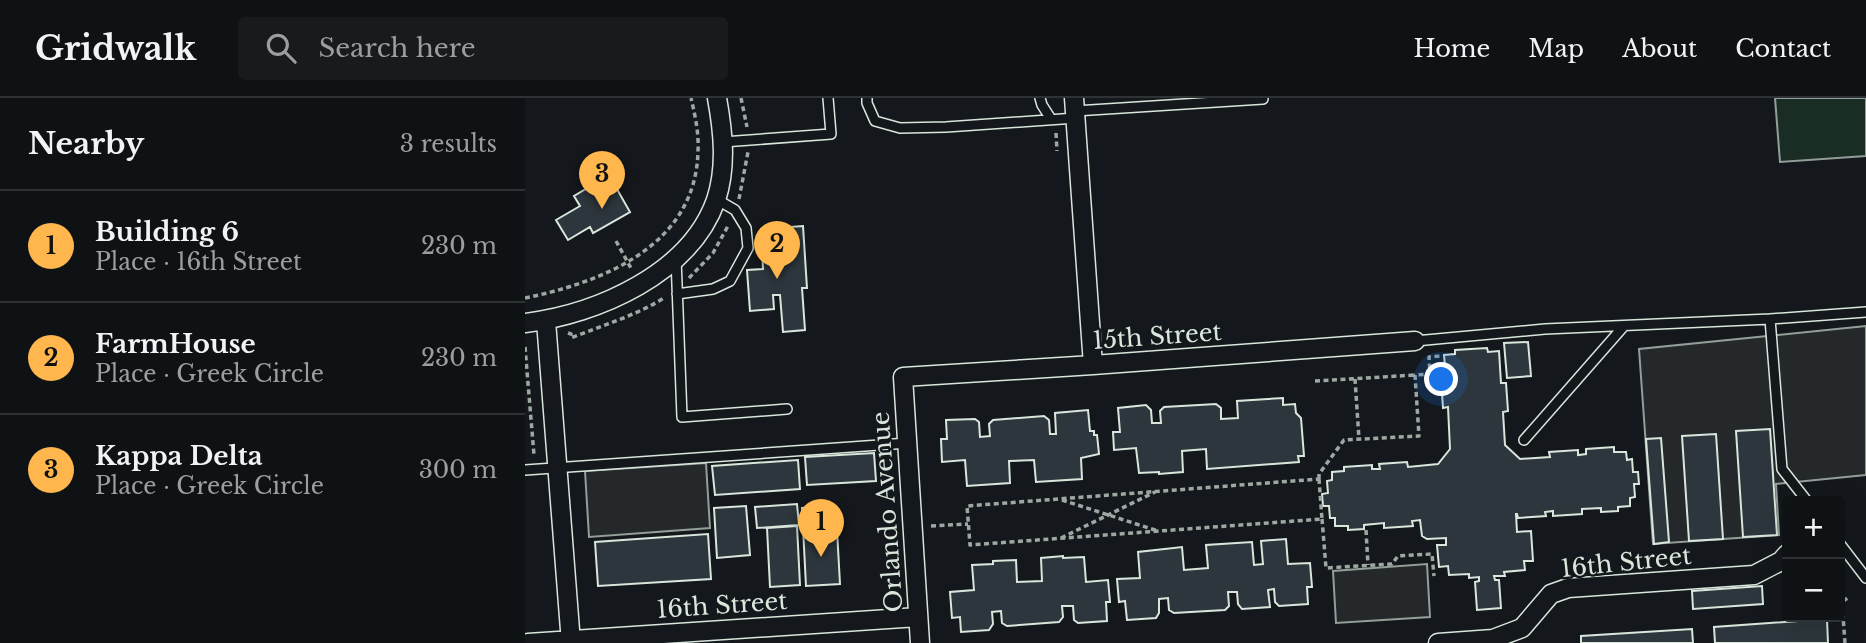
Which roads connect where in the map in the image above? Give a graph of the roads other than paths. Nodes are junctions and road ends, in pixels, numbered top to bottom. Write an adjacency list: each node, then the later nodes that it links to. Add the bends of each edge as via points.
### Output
1 (717, 98): 8 (street)
2 (828, 98): 8 (lane, via 831,134)
3 (867, 98): 7 (lane, via 876,121 900,128)
4 (1040, 98): 7 (lane)
5 (1263, 99): 6 (lane)
6 (1075, 109): 7 (lane); 18 (street)
7 (1051, 119)
8 (723, 142): 9 (street)
9 (716, 199): 10 (street, via 702,228); 11 (lane, via 735,210 746,228 748,248 730,281 713,289)
10 (675, 257): 11 (lane); 14 (street, via 622,295)
11 (677, 293): 20 (lane, via 683,417)
12 (1866, 312): 13 (lane)
13 (1770, 319): 16 (lane); 25 (lane, via 1782,469)
14 (546, 321): 15 (street); 23 (street)
15 (525, 323)
16 (1624, 326): 17 (lane); 21 (lane)
17 (1415, 341): 18 (street, 15th Street)
18 (1093, 365): 19 (street, 15th Street)
19 (903, 377): 22 (street, Orlando Avenue)
20 (787, 409)
21 (1524, 440)
22 (908, 443): 23 (lane); 29 (street, Orlando Avenue)
23 (558, 467): 24 (lane); 30 (street)
24 (530, 469)
25 (1803, 496)
26 (1845, 551): 28 (lane)
27 (1783, 559): 31 (street, 16th Street, via 1754,575 1568,589 1551,594 1522,628)
28 (1866, 578)
29 (918, 617): 30 (street, 16th Street); 33 (street, Orlando Avenue)
30 (571, 641): 32 (street, 16th Street)
31 (1493, 641): 34 (street, 16th Street)
32 (526, 643)
33 (920, 643)
34 (1438, 643)

